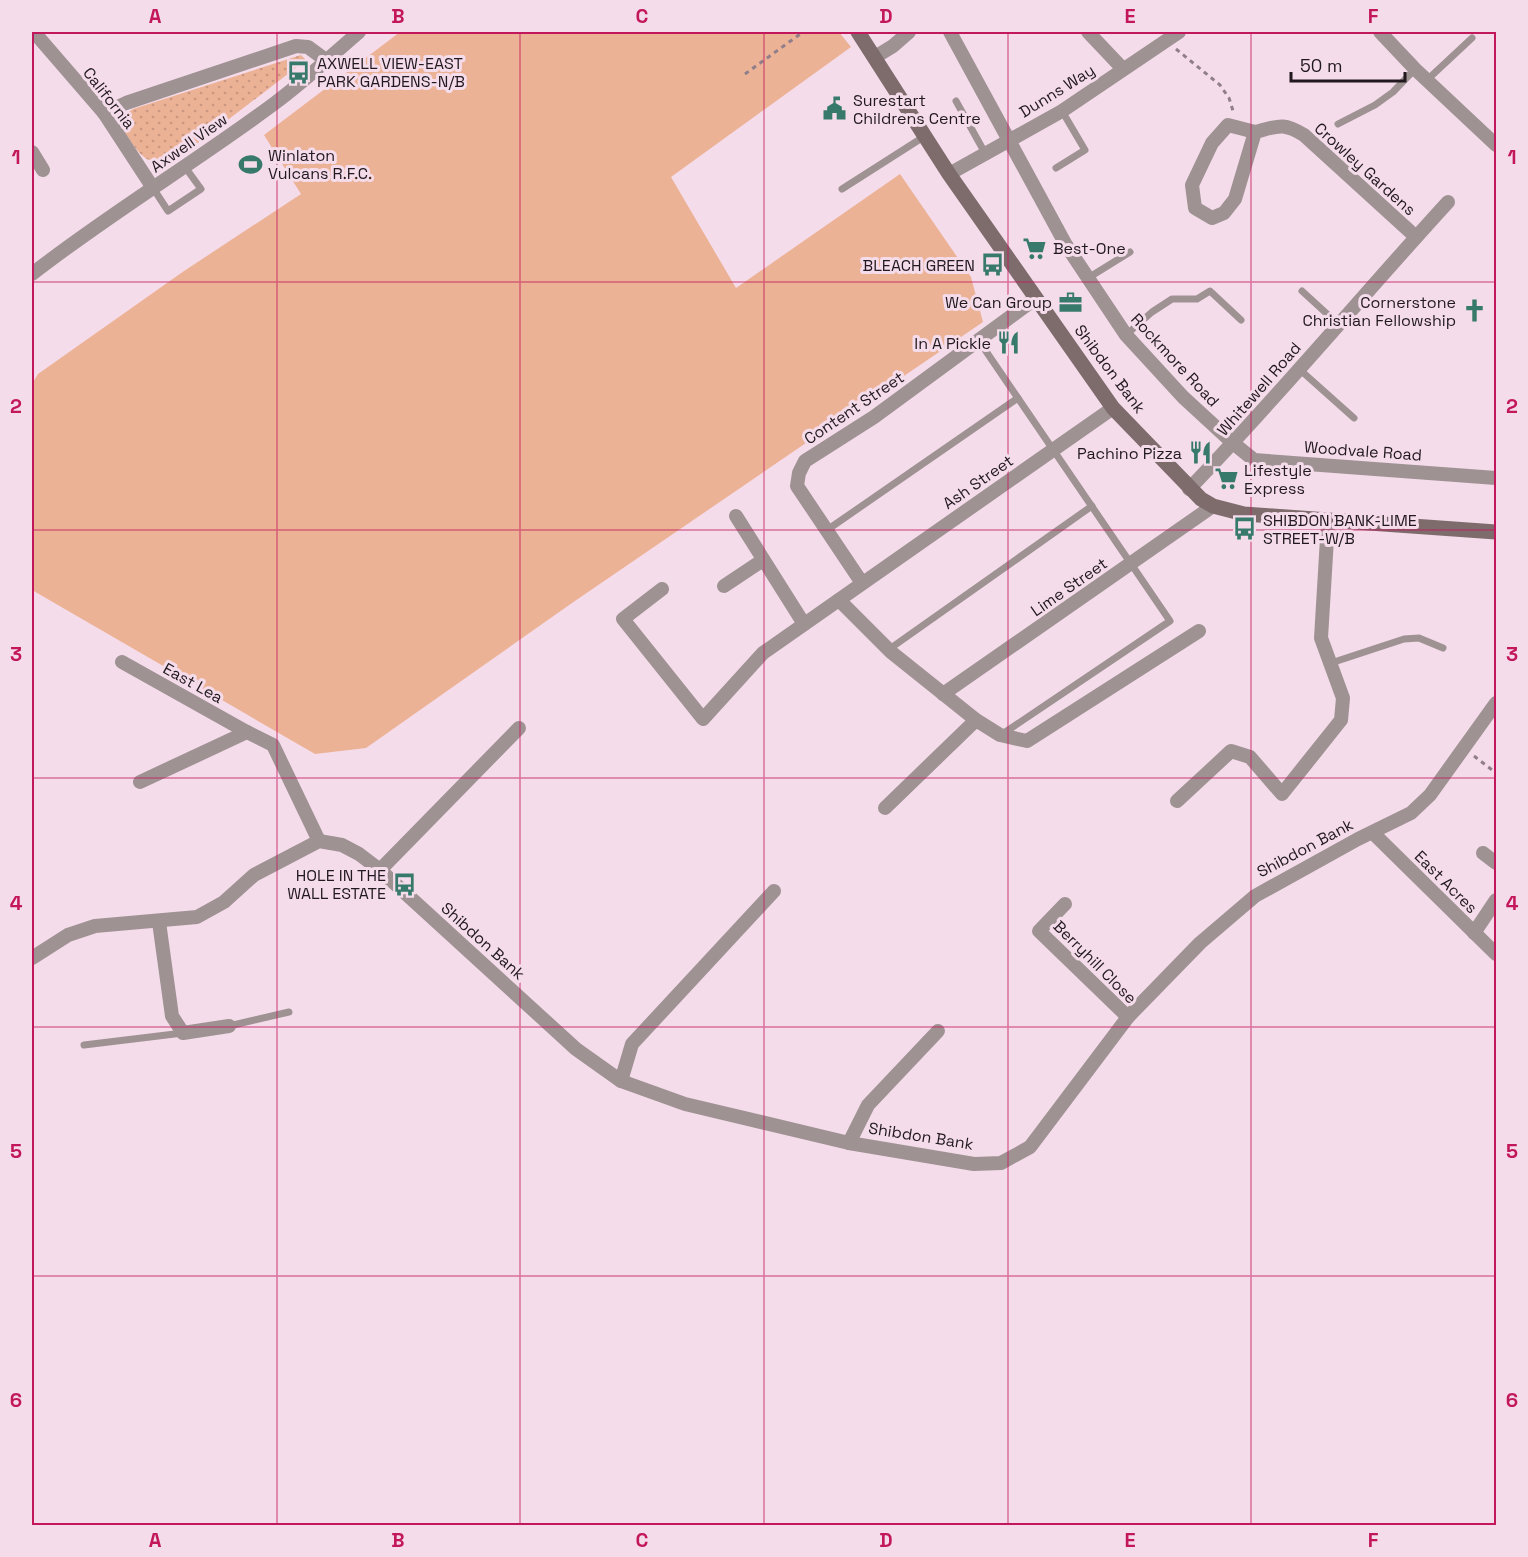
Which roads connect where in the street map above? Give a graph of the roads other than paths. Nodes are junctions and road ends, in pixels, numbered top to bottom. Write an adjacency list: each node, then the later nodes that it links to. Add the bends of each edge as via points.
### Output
1 (34, 32): 17 (street, California)
2 (359, 32): 11 (street, Axwell View)
3 (858, 32): 10 (street, Shibdon Bank)
4 (909, 32): 10 (street)
5 (950, 32): 21 (street, Rockmore Road)
6 (1088, 32): 12 (street)
7 (1179, 32): 12 (street, Dunns Way)
8 (1380, 32): 13 (street)
9 (1472, 38): 14 (lane)
10 (875, 57): 20 (street, Shibdon Bank)
11 (327, 61): 17 (street, via 308,47 296,46); 25 (street, Axwell View)
12 (1123, 69): 16 (street, Dunns Way)
13 (1415, 69): 14 (street); 18 (lane, via 1375,105)
14 (1427, 80): 22 (street)
15 (956, 101): 24 (lane)
16 (1062, 111): 21 (street, Dunns Way); 26 (lane, via 1085,150)
17 (104, 113): 29 (street, California)
18 (1338, 124)
19 (1255, 132): 19 (street, Crowley Gardens, via 1235,199 1224,213 1212,218 1195,208 1192,185 1212,143 1228,125); 32 (street, Crowley Gardens, via 1278,126 1291,127 1304,135)
20 (925, 136): 28 (street, Shibdon Bank); 30 (lane)
21 (1008, 139): 24 (street, Dunns Way); 35 (street, Rockmore Road)
22 (1497, 145)
23 (32, 152): 27 (street)
24 (984, 153): 28 (street, Dunns Way)
25 (185, 167): 29 (street, Axwell View); 29 (lane, via 201,189 177,206 168,211)
26 (1056, 168)
27 (43, 170)
28 (949, 174): 37 (street, Shibdon Bank)
29 (153, 188): 34 (street, Axwell View)
30 (842, 189)
31 (1448, 202): 32 (street, Whitewell Road)
32 (1416, 237): 39 (street, Whitewell Road)
33 (1130, 252): 35 (lane)
34 (32, 274)
35 (1088, 278): 40 (street, Rockmore Road)
36 (1302, 291): 39 (lane)
37 (1036, 298): 41 (street, Content Street); 44 (street, Shibdon Bank)
38 (1241, 320): 40 (lane, via 1210,291 1197,299 1172,299)
39 (1338, 324): 42 (street, Whitewell Road)
40 (1126, 335): 46 (street, Rockmore Road, via 1183,397)
41 (979, 341): 43 (lane); 54 (street, Content Street, via 805,461 797,486)
42 (1298, 369): 45 (lane); 46 (street, Whitewell Road)
43 (1018, 398): 47 (lane); 54 (lane)
44 (1113, 408): 47 (street, Ash Street); 49 (street, Shibdon Bank)
45 (1354, 418)
46 (1233, 443): 48 (street, Woodvale Road, via 1254,460); 49 (street, Whitewell Road)
47 (1053, 449): 50 (lane); 58 (street, Ash Street)
48 (1497, 478)
49 (1189, 489): 51 (street, Shibdon Bank)
50 (1092, 506): 57 (lane); 65 (lane)
51 (1213, 506): 53 (street, Shibdon Bank, via 1244,514); 57 (street, Lime Street)
52 (736, 516): 56 (street)
53 (1328, 522): 55 (street, Shibdon Bank); 67 (street, via 1322,638)
54 (827, 530): 58 (street, Content Street)
55 (1497, 532)
56 (763, 560): 59 (street); 62 (street)
57 (1132, 563): 68 (street, Lime Street); 73 (lane, via 1170,621)
58 (862, 583): 61 (street, Ash Street)
59 (724, 586)
60 (662, 589): 62 (street, Ash Street, via 623,619 703,719 763,653)
61 (839, 600): 62 (street, Ash Street); 65 (street)
62 (804, 624)
63 (1199, 631): 73 (street, via 1027,741)
64 (1443, 648): 67 (lane, via 1419,638 1404,639)
65 (888, 650): 68 (street)
66 (122, 662): 72 (street, East Lea)
67 (1331, 663): 75 (street, via 1343,698 1341,720 1282,794 1250,757 1231,751)
68 (943, 694): 70 (street)
69 (1497, 703): 77 (street, Shibdon Bank, via 1430,795 1412,813)
70 (976, 720): 73 (street); 76 (street)
71 (519, 728): 81 (street)
72 (248, 732): 74 (street); 78 (street, East Lea, via 273,745)
73 (1000, 735)
74 (140, 782)
75 (1177, 801)
76 (885, 808)
77 (1373, 833): 86 (street, East Acres); 90 (street, Shibdon Bank, via 1255,896 1200,943)
78 (319, 841): 81 (street, Shibdon Bank, via 342,845); 85 (street, via 254,875 224,902 197,917)
79 (1483, 853): 80 (street)
80 (1497, 863)
81 (380, 870): 95 (street, Shibdon Bank, via 576,1049)
82 (774, 891): 95 (street, via 632,1044)
83 (1497, 900): 86 (street)
84 (1065, 904): 90 (street, Berryhill Close, via 1038,932)
85 (159, 922): 88 (street, via 95,926 68,934); 93 (street, via 172,1016)
86 (1474, 933): 87 (street, East Acres)
87 (1497, 954)
88 (32, 958)
89 (290, 1012): 91 (lane)
90 (1128, 1017): 96 (street, Shibdon Bank, via 1030,1148 1001,1163 974,1164)
91 (229, 1026): 93 (street)
92 (938, 1031): 96 (street, via 868,1105)
93 (183, 1033): 94 (lane)
94 (84, 1045)
95 (621, 1081): 96 (street, Shibdon Bank, via 685,1104)
96 (849, 1143)

